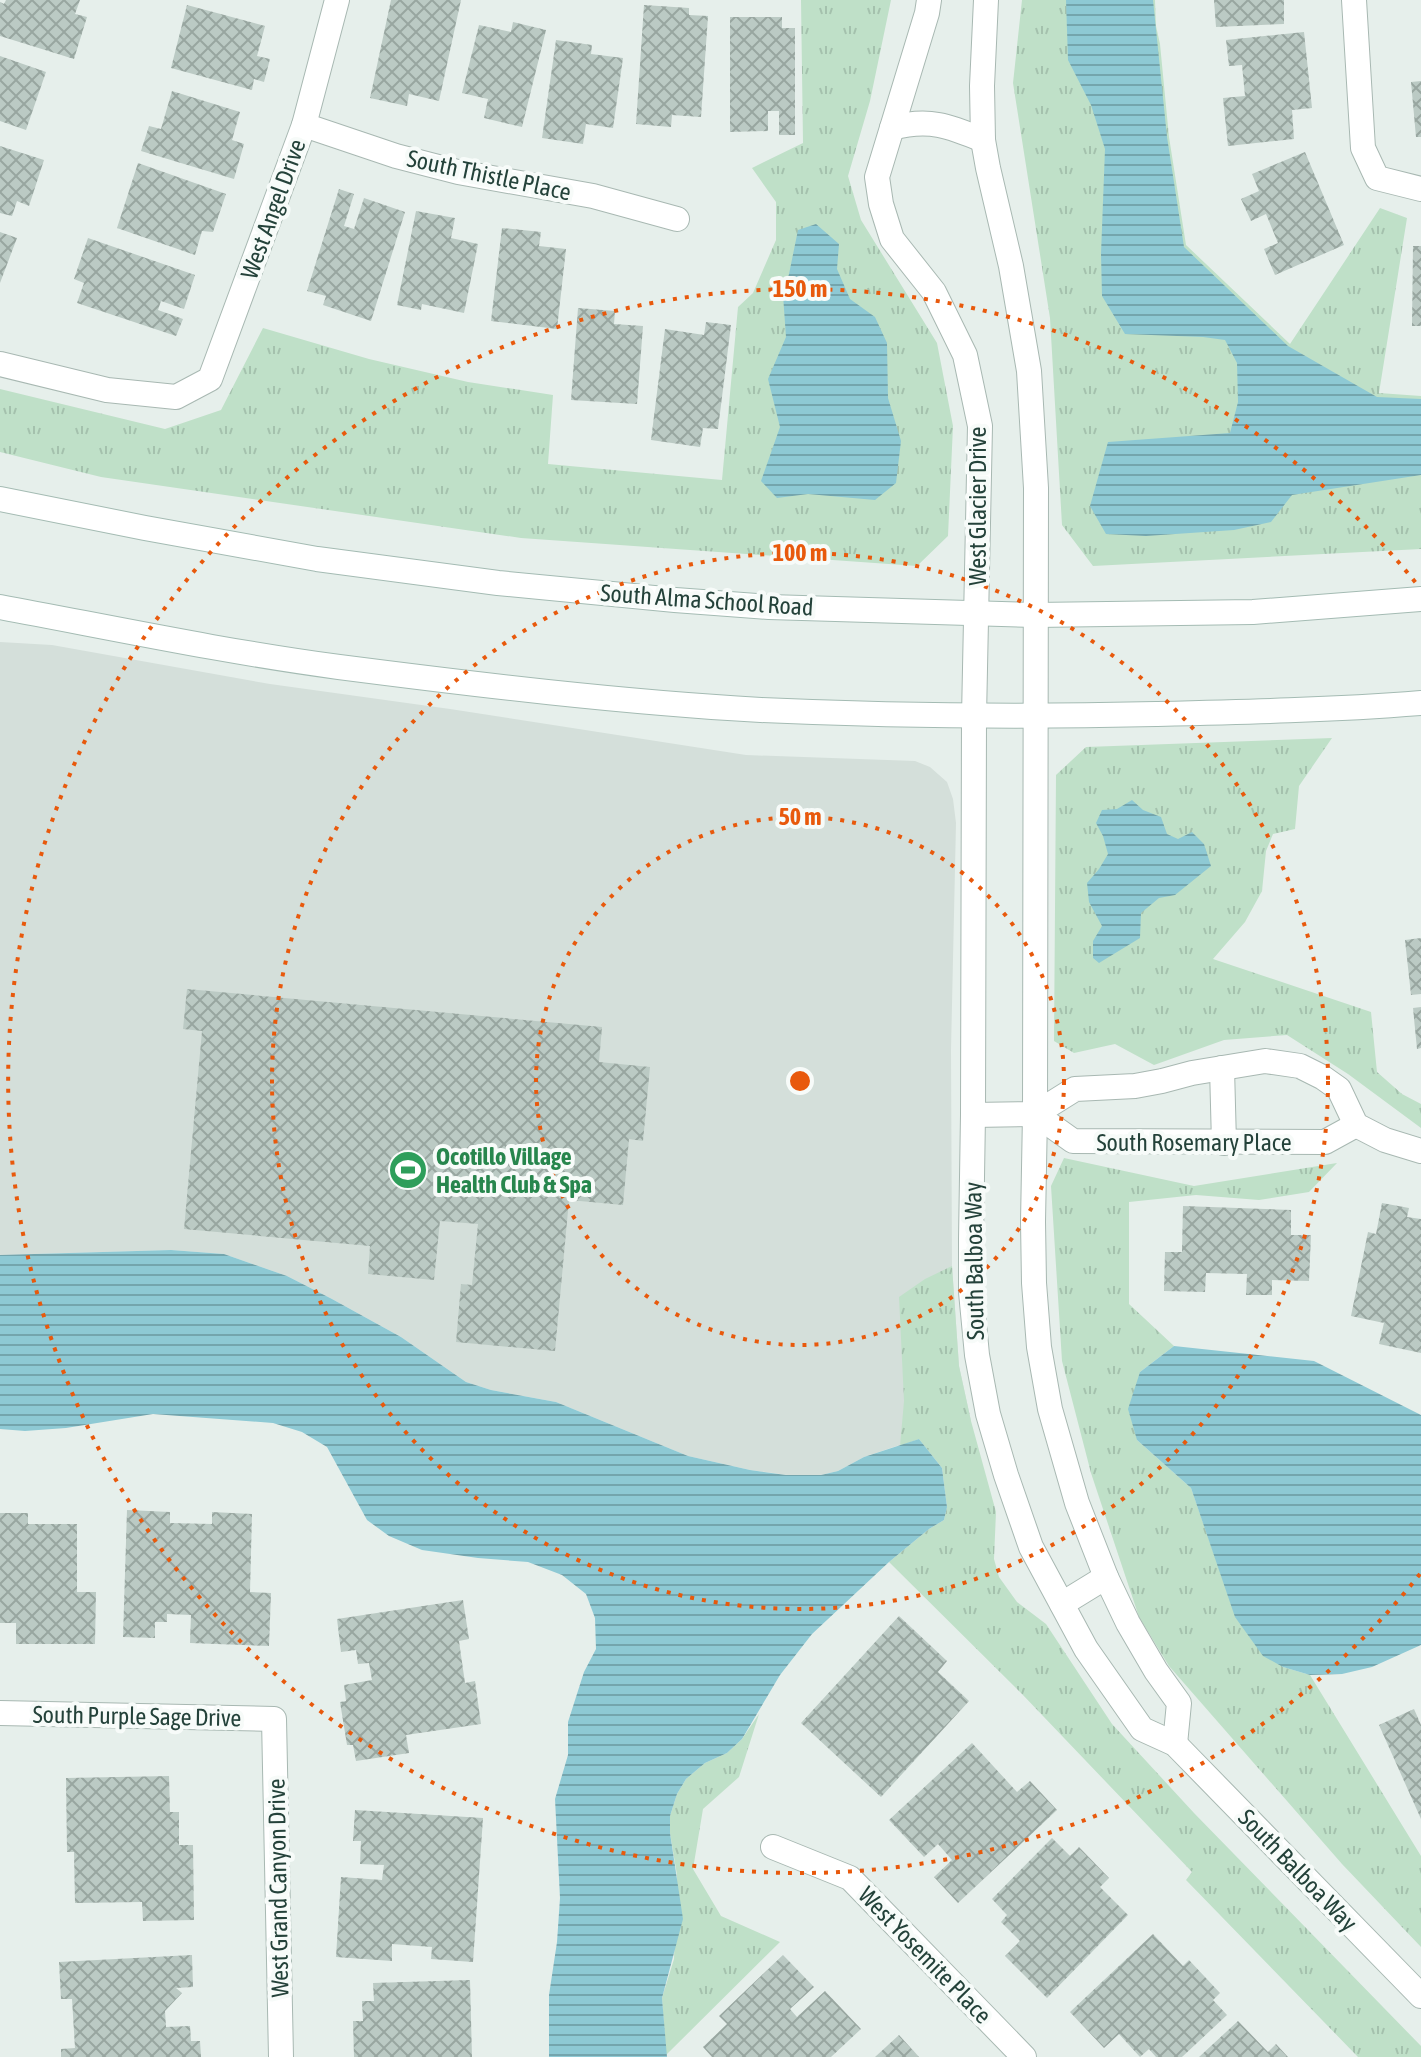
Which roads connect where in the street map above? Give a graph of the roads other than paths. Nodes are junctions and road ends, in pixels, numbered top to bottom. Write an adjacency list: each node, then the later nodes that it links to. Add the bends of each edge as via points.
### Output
1 (337, 0): 5 (street, West Angel Drive)
2 (929, 0): 6 (street, West Glacier Drive)
3 (986, 0): 7 (street)
4 (1354, 0): 8 (street, via 1363,148 1377,178)
5 (304, 125): 9 (street, South Thistle Place, via 458,172 593,196); 10 (street, West Angel Drive, via 210,379 176,397 107,390)
6 (892, 128): 7 (street, via 916,122); 14 (street, West Glacier Drive, via 877,177 881,204 892,239 934,292 965,355 980,426)
7 (983, 140): 15 (street, via 1029,371 1036,488)
8 (1421, 189)
9 (677, 219)
10 (0, 364)
11 (0, 501): 14 (street, South Alma School Road, via 317,559 498,583 769,607)
12 (1421, 599): 15 (street, South Alma School Road, via 1253,612)
13 (0, 607): 17 (street, via 246,653 530,690 761,710)
14 (977, 613): 15 (street, South Alma School Road); 17 (street, West Glacier Drive)
15 (1035, 615): 18 (street)
16 (1421, 703): 18 (street)
17 (974, 717): 18 (street); 21 (street, South Balboa Way)
18 (1036, 717): 20 (street)
19 (1222, 1068): 20 (street, via 1135,1086 1075,1089); 22 (street, via 1265,1061 1300,1066 1339,1089); 23 (street)
20 (1035, 1114): 21 (street); 23 (street, South Rosemary Place, via 1073,1141); 25 (street, via 1033,1237 1039,1347 1063,1457)
21 (973, 1115): 26 (street, South Balboa Way, via 971,1292 977,1355 1006,1475 1031,1547)
22 (1356, 1125): 23 (street, South Rosemary Place, via 1325,1142); 24 (street)
23 (1224, 1143)
24 (1421, 1151)
25 (1106, 1577): 26 (street); 29 (street, via 1128,1623 1179,1703)
26 (1062, 1604): 29 (street, South Balboa Way, via 1096,1665 1142,1729)
27 (0, 1713): 28 (street, South Purple Sage Drive)
28 (274, 1719): 32 (street, West Grand Canyon Drive)
29 (1175, 1744): 31 (street, South Balboa Way)
30 (773, 1847): 33 (street, West Yosemite Place, via 850,1878)
31 (1421, 1996)
32 (281, 2057)
33 (1024, 2057)

